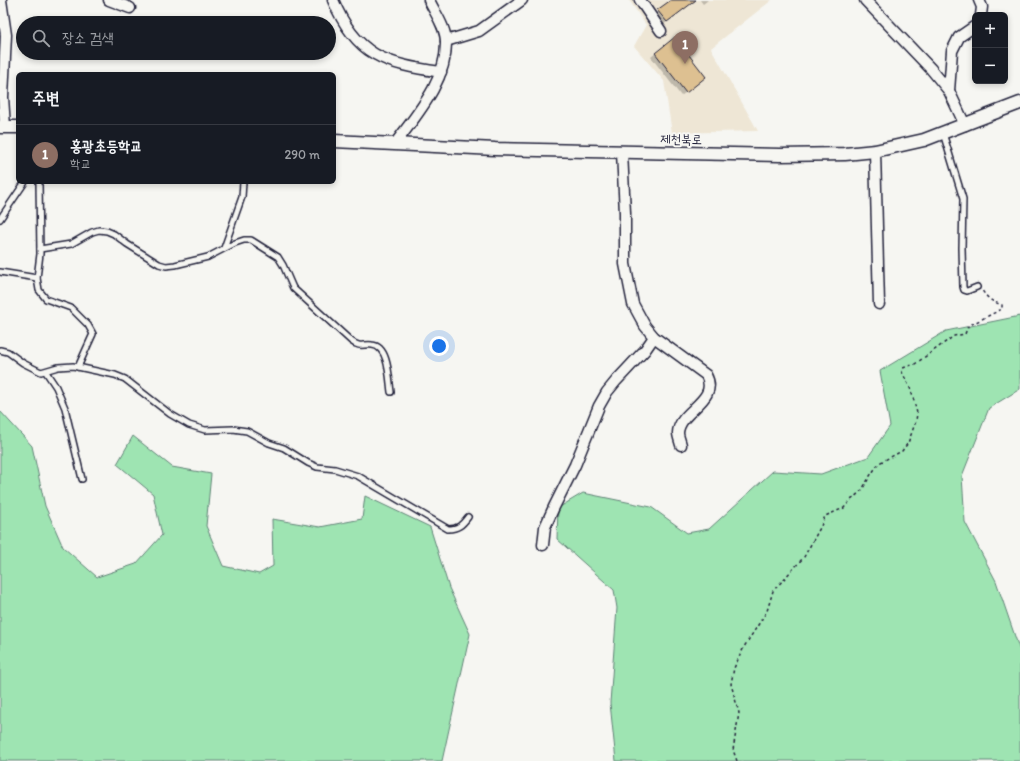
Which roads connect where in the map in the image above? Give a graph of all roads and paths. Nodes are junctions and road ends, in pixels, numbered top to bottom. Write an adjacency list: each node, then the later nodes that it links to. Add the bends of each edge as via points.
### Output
1 (1, 0): 16 (street, via 6,35)
2 (109, 0): 9 (street)
3 (333, 0): 14 (street, via 345,26 357,41 377,56 404,66)
4 (429, 0): 13 (street)
5 (522, 0): 13 (street, via 479,31)
6 (640, 0): 12 (street)
7 (865, 0): 15 (street)
8 (979, 0): 10 (street)
9 (130, 8)
10 (981, 12)
11 (972, 28): 15 (street, via 959,37 952,51)
12 (661, 30)
13 (446, 41): 14 (street)
14 (441, 72): 23 (street, via 426,101)
15 (949, 91): 18 (street)
16 (2, 96): 19 (street)
17 (1020, 103): 18 (street, 제천북로)
18 (965, 125): 21 (street, 제천북로)
19 (3, 127): 20 (street)
20 (16, 127)
21 (943, 133): 24 (street, 제천북로); 34 (lane, via 963,199 963,287 967,291)
22 (336, 141): 23 (street, 제천북로)
23 (395, 144): 25 (street, 제천북로)
24 (875, 151): 25 (street, 제천북로, via 780,155); 35 (street)
25 (622, 152): 36 (street, via 627,279 633,304)
26 (25, 184): 29 (lane)
27 (39, 184): 31 (lane)
28 (243, 184): 30 (lane, via 242,197)
29 (0, 219)
30 (224, 248): 31 (lane, via 208,256 166,266 114,234 100,230 71,244); 40 (lane, via 251,240 278,257 293,288 351,341 357,345 379,346 386,358)
31 (40, 249): 33 (lane)
32 (0, 272): 33 (lane)
33 (37, 278): 38 (lane, via 39,290 46,299 71,308 93,334)
34 (977, 287): 45 (path, via 981,288 994,303 1002,305 1002,308 968,326 965,334 954,336 915,364 903,368 902,372 911,390 917,413 908,443 902,451 879,463 862,490 844,508 825,516 804,557 773,591 767,611 744,647 734,668 731,684 739,713 733,750)
35 (879, 304)
36 (654, 337): 41 (street, via 706,375 710,382 706,395 680,427 678,434); 44 (street, via 607,392 599,406 576,465 545,527)
37 (0, 350): 39 (lane, via 8,352 41,372)
38 (78, 367): 39 (lane, via 58,367); 43 (lane, via 125,379 170,414 189,425 205,430 247,431 284,448 308,464 358,476 448,529 456,529)
39 (46, 372): 42 (lane, via 65,408)
40 (391, 392)
41 (681, 445)
42 (82, 479)
43 (468, 517)
44 (543, 545)
45 (737, 761)

